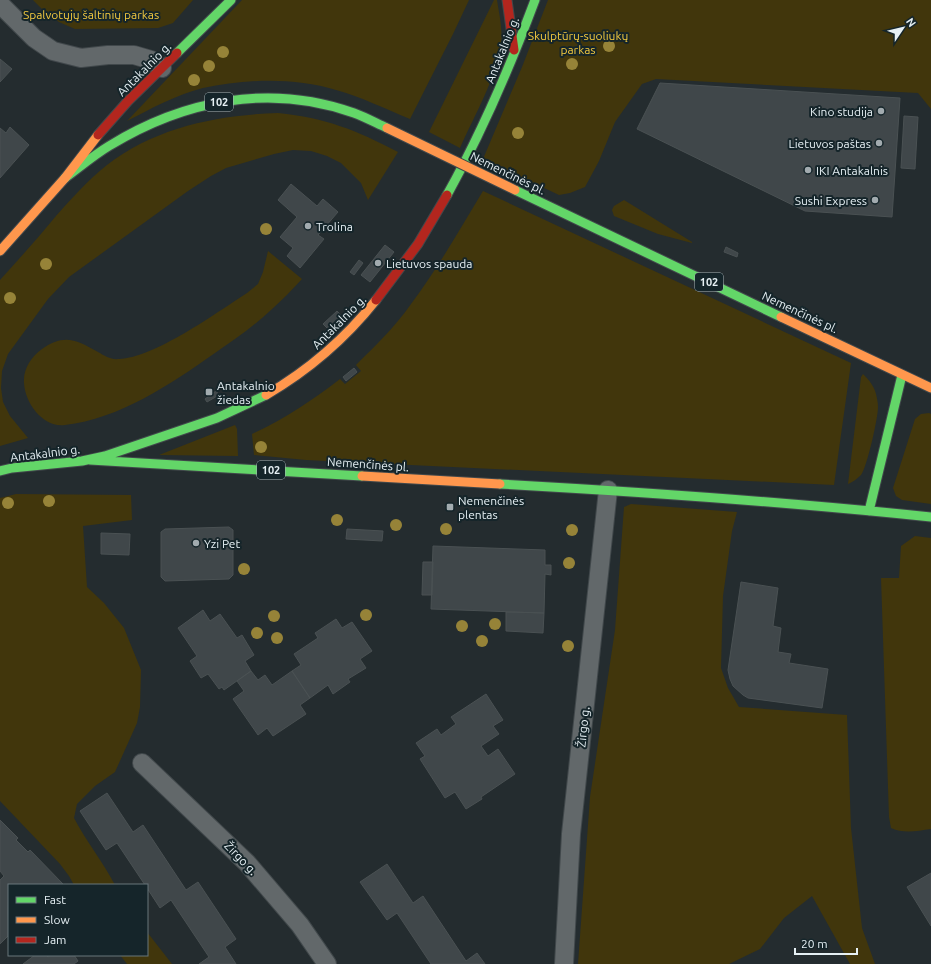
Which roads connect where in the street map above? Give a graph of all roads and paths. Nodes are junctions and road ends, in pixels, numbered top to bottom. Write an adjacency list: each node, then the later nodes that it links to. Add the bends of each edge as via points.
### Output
1 (231, 0): 6 (main road, Antakalnio g.)
2 (507, 0): 5 (main road)
3 (535, 0): 5 (main road, Antakalnio g.)
4 (0, 4): 6 (street, via 34,38 53,51 81,58 134,55 151,60)
5 (514, 53): 11 (main road, Antakalnio g., via 481,132 448,195 380,297 352,329 294,378 236,410 190,428)
6 (162, 68): 7 (main road, Antakalnio g., via 128,101)
7 (65, 178): 8 (main road, Antakalnio g. / 102); 9 (main road, Nemenčinės pl. / 102, bridge, via 109,146 146,126 220,101 259,97 294,99 326,105 387,128)
8 (0, 251)
9 (902, 375): 10 (main road, Nemenčinės pl. / 102); 14 (main road)
10 (931, 388)
11 (90, 460): 12 (main road, Antakalnio g.); 13 (main road, Nemenčinės pl. / 102)
12 (0, 471)
13 (608, 490): 14 (main road, Nemenčinės pl. / 102); 18 (street, Žirgo g., via 571,834)
14 (869, 511): 15 (main road, Nemenčinės pl. / 102)
15 (931, 517)
16 (142, 762): 17 (street, Žirgo g., via 247,863 300,925)
17 (327, 964)
18 (564, 964)

